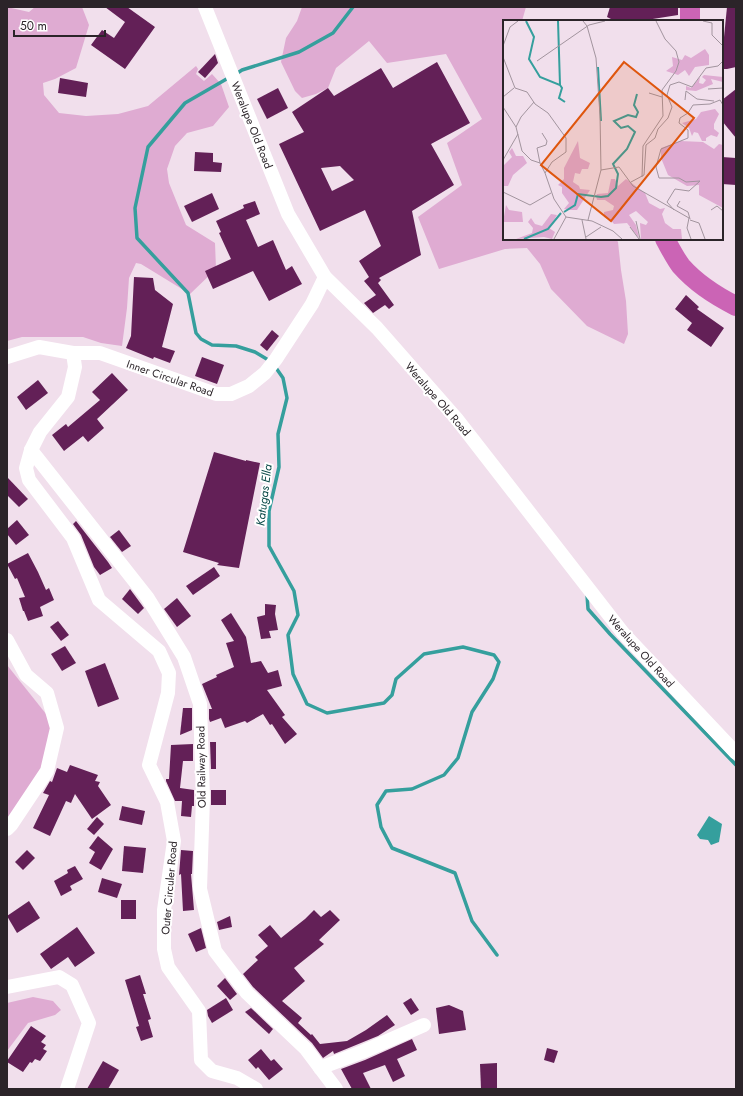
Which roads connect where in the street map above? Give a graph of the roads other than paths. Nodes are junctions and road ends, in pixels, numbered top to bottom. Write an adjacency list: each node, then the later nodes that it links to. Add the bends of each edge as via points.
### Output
1 (205, 7): 5 (street, Weralupe Old Road, via 288,214)
2 (690, 7): 3 (highway)
3 (690, 20)
4 (666, 240): 6 (highway, via 680,265 722,299)
5 (325, 277): 7 (street, Inner Circular Road, via 312,304 265,373 249,386 230,394 216,394 100,353); 11 (street, Weralupe Old Road, via 377,328 456,418 623,633)
6 (736, 306)
7 (73, 353): 8 (street, Inner Circular Road, via 39,347); 9 (street, Outer Circuler Road, via 75,367 68,397 40,432)
8 (7, 357)
9 (31, 450): 15 (street, Old Railway Road, via 147,597 184,657 200,704 203,797 200,889 215,951 247,993 306,1049); 17 (street, Outer Circuler Road, via 26,468 29,480 73,538 99,600 159,651 169,673 168,693 149,765 167,802 174,841 164,910 164,949 168,967 199,1011 201,1060 212,1072 237,1078)
10 (7, 640): 12 (street, via 26,675 47,693 57,728 47,771)
11 (736, 752)
12 (7, 829)
13 (7, 987): 16 (street, via 59,977 72,985 89,1023)
14 (424, 1025): 15 (street)
15 (320, 1068): 18 (street, Old Railway Road)
16 (67, 1089)
17 (256, 1089)
18 (336, 1089)

